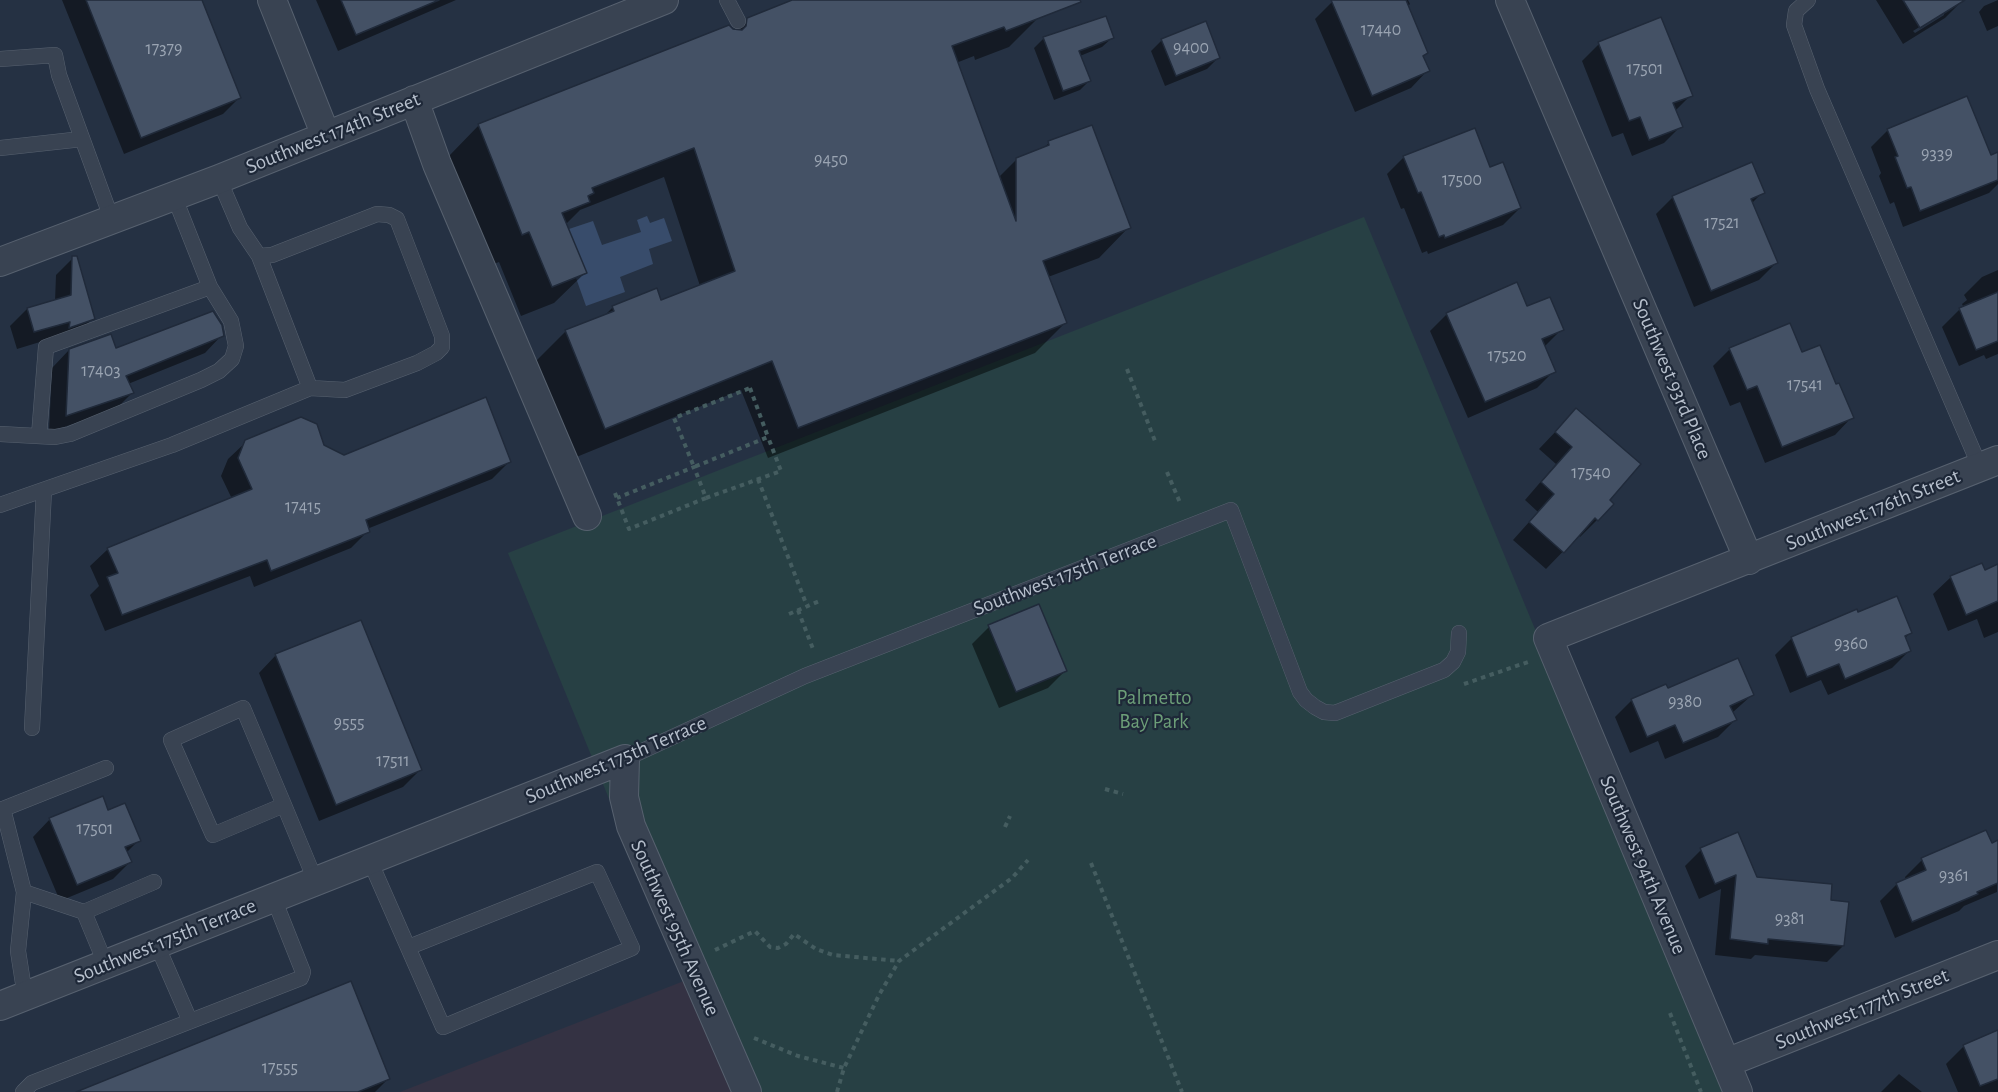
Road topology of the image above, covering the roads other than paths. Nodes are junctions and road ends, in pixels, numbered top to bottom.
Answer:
1 (272, 0) edge
2 (664, 0) edge
3 (728, 0) edge
4 (1510, 0) edge
5 (1808, 0) edge
6 (738, 21) dead end
7 (0, 59) edge
8 (414, 100) junction
9 (326, 136) junction
10 (82, 139) junction
11 (0, 148) edge
12 (219, 179) junction
13 (174, 196) junction
14 (112, 219) junction
15 (259, 256) junction
16 (0, 262) edge
17 (210, 287) junction
18 (310, 388) junction
19 (0, 434) edge
20 (39, 436) junction
21 (1989, 463) edge
22 (44, 490) junction
23 (0, 505) edge
24 (588, 516) dead end
25 (1749, 560) junction
26 (1459, 633) dead end
27 (32, 728) dead end
28 (625, 759) junction
29 (106, 768) dead end
30 (284, 805) junction
31 (1, 809) edge
32 (370, 861) junction
33 (154, 882) dead end
34 (316, 882) junction
35 (24, 892) junction
36 (274, 898) junction
37 (84, 912) junction
38 (157, 945) junction
39 (409, 947) junction
40 (1998, 955) edge
41 (106, 965) junction
42 (13, 1001) edge
43 (190, 1021) junction
44 (1726, 1063) junction
45 (23, 1092) edge
46 (747, 1092) edge
47 (1738, 1092) edge

1 - 9 street
2 - 8 street, Southwest 174th Street
3 - 6 lane
4 - 25 street, Southwest 93rd Place
5 - 21 lane
7 - 10 lane
8 - 9 street, Southwest 174th Street
8 - 24 street
9 - 12 street, Southwest 174th Street
10 - 11 lane
10 - 14 lane
12 - 13 street, Southwest 174th Street
12 - 15 lane
13 - 14 street, Southwest 174th Street
13 - 17 lane
14 - 16 street, Southwest 174th Street
15 - 18 lane
15 - 18 lane
17 - 20 lane
17 - 20 lane
18 - 22 lane
19 - 20 lane
21 - 25 street, Southwest 176th Street
22 - 23 lane
22 - 27 lane
25 - 44 street, Southwest 94th Avenue
26 - 28 lane, Southwest 175th Terrace
28 - 32 street, Southwest 175th Terrace
28 - 46 street, Southwest 95th Avenue
29 - 31 lane
30 - 30 lane
30 - 34 lane
31 - 35 lane
32 - 34 street, Southwest 175th Terrace
32 - 39 lane
33 - 37 lane
34 - 36 street, Southwest 175th Terrace
35 - 37 lane
35 - 42 lane
36 - 38 street, Southwest 175th Terrace
36 - 43 lane
37 - 41 lane
38 - 41 street, Southwest 175th Terrace
38 - 43 lane
39 - 39 lane
40 - 44 street, Southwest 177th Street
41 - 42 street, Southwest 175th Terrace
43 - 45 lane
44 - 47 street, Southwest 94th Avenue

